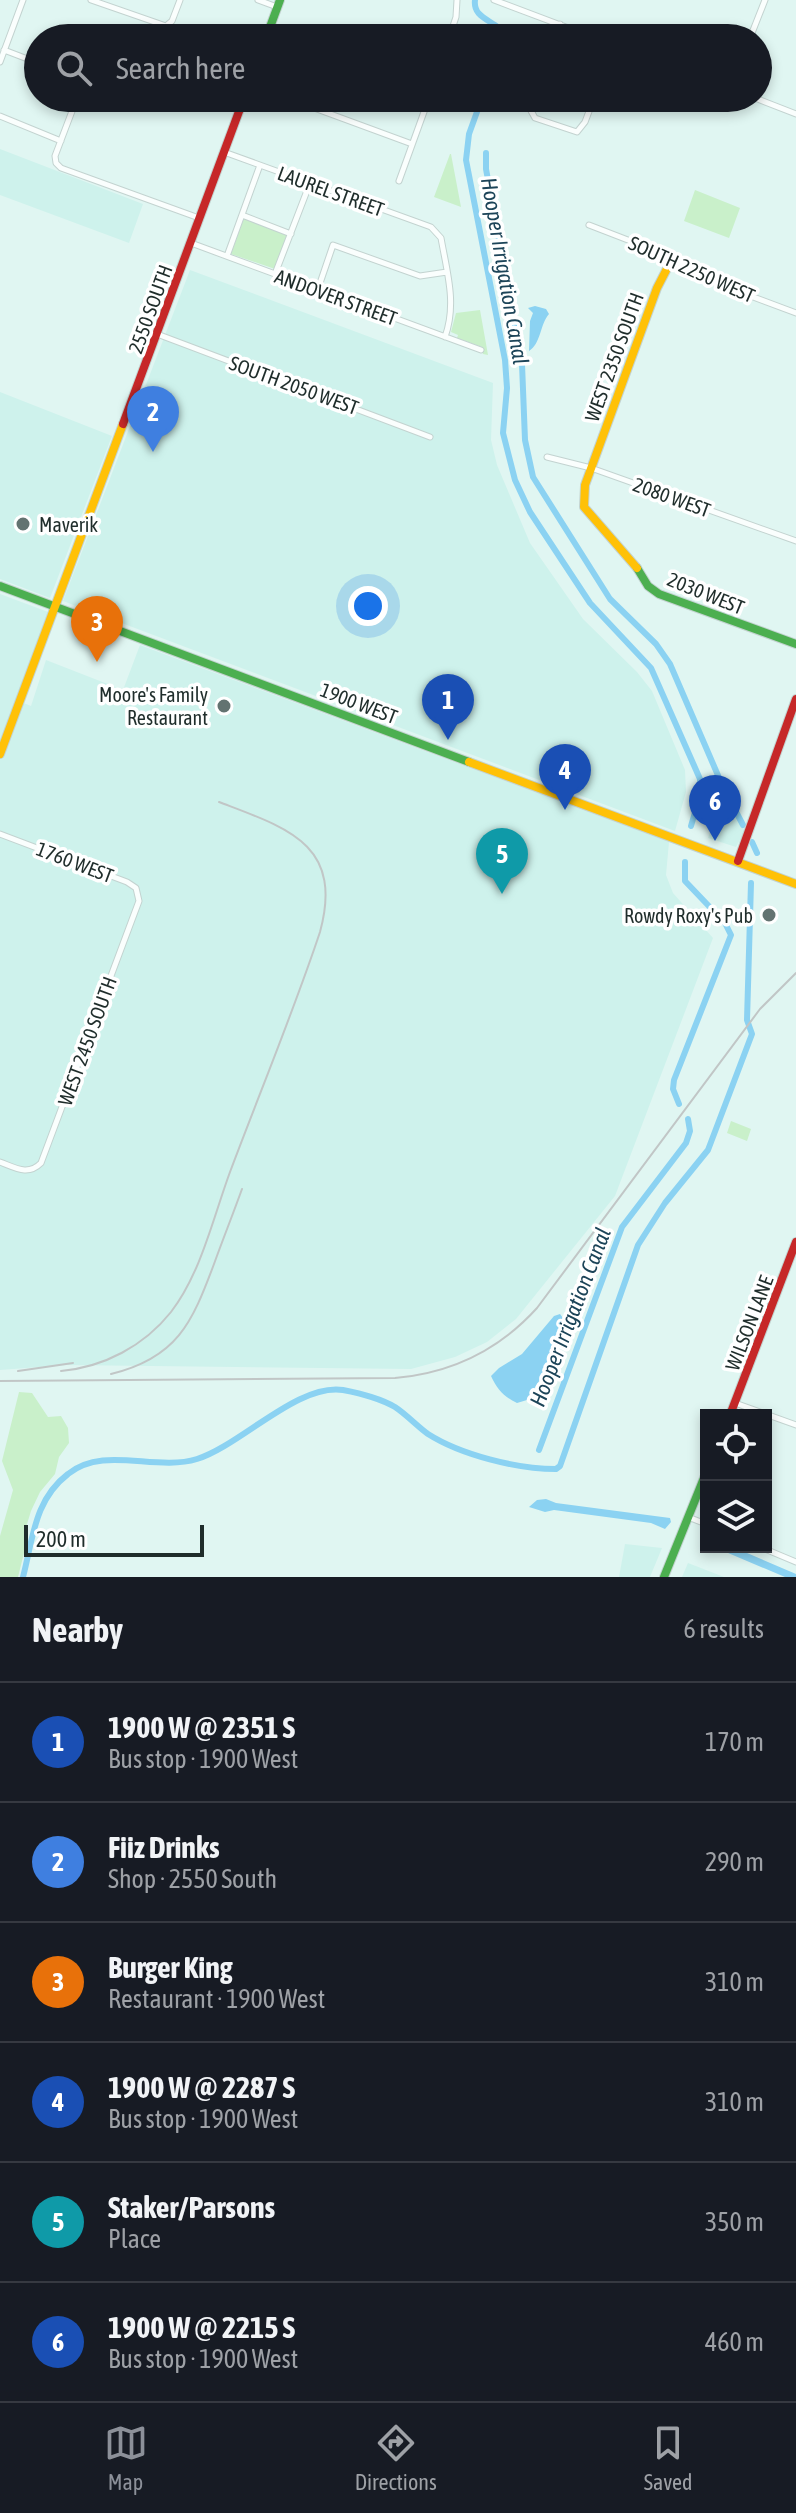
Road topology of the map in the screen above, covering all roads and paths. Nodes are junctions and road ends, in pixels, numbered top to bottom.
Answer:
1 (23, 0) edge
2 (91, 0) edge
3 (180, 0) edge
4 (258, 0) edge
5 (457, 0) edge
6 (494, 0) edge
7 (765, 0) edge
8 (278, 4) edge
9 (160, 24) edge
10 (168, 24) edge
11 (271, 24) edge
12 (454, 24) edge
13 (560, 24) edge
14 (756, 24) edge
15 (4, 50) junction
16 (24, 58) edge
17 (0, 62) edge
18 (772, 105) edge
19 (72, 112) edge
20 (239, 112) edge
21 (325, 112) edge
22 (424, 112) edge
23 (532, 112) edge
24 (589, 112) edge
25 (796, 114) edge
26 (0, 116) edge
27 (61, 141) junction
28 (412, 144) junction
29 (224, 152) junction
30 (260, 165) junction
31 (399, 181) dead end
32 (310, 183) junction
33 (242, 215) junction
34 (200, 218) junction
35 (589, 225) dead end
36 (291, 234) junction
37 (191, 243) junction
38 (227, 256) junction
39 (672, 259) junction
40 (447, 272) junction
41 (275, 274) junction
42 (317, 290) junction
43 (796, 313) edge
44 (157, 334) junction
45 (445, 337) junction
46 (481, 350) dead end
47 (430, 437) dead end
48 (547, 457) dead end
49 (591, 468) junction
50 (796, 541) edge
51 (0, 586) edge
52 (55, 606) junction
53 (796, 644) edge
54 (796, 699) edge
55 (0, 754) edge
56 (0, 834) edge
57 (738, 861) junction
58 (796, 884) edge
59 (139, 901) joint
60 (0, 1162) edge
61 (796, 1242) edge
62 (735, 1403) junction
63 (732, 1409) edge
64 (796, 1425) edge
65 (703, 1481) edge
66 (688, 1517) junction
67 (700, 1522) edge
68 (772, 1552) edge
69 (796, 1562) edge
70 (664, 1577) edge

1 - 15 street
2 - 9 street
3 - 10 street
4 - 8 street
5 - 12 street
6 - 13 street
7 - 14 street
8 - 11 main road
15 - 16 street
15 - 17 street
18 - 25 street
19 - 27 street
20 - 29 main road, 2550 SOUTH
21 - 28 street
22 - 28 street
23 - 24 street
26 - 27 street
27 - 34 street
28 - 31 street
29 - 30 street, LAUREL STREET
29 - 34 main road, 2550 SOUTH
30 - 32 street, LAUREL STREET
30 - 33 street
32 - 36 street
32 - 40 street, LAUREL STREET
33 - 36 street
33 - 38 street
34 - 37 main road, 2550 SOUTH
35 - 39 street, SOUTH 2250 WEST
36 - 41 street
37 - 38 street, ANDOVER STREET
37 - 44 main road, 2550 SOUTH
38 - 41 street, ANDOVER STREET
39 - 43 street, SOUTH 2250 WEST
39 - 49 main road, WEST 2350 SOUTH
40 - 42 street
40 - 45 street
41 - 42 street, ANDOVER STREET
42 - 45 street, ANDOVER STREET
44 - 47 street, SOUTH 2050 WEST
44 - 52 main road, 2550 SOUTH
45 - 46 street, ANDOVER STREET
48 - 49 street, 2080 WEST
49 - 50 street, 2080 WEST
49 - 53 main road, 2030 WEST
51 - 52 main road, 1900 WEST
52 - 55 main road, 2550 SOUTH
52 - 57 main road, 1900 WEST
54 - 57 main road
56 - 59 street, 1760 WEST
57 - 58 main road, 1900 WEST
59 - 60 street, WEST 2450 SOUTH
61 - 62 main road, WILSON LANE
62 - 63 main road, WILSON LANE
62 - 64 street
65 - 66 main road
66 - 67 street
66 - 70 main road
68 - 69 street

